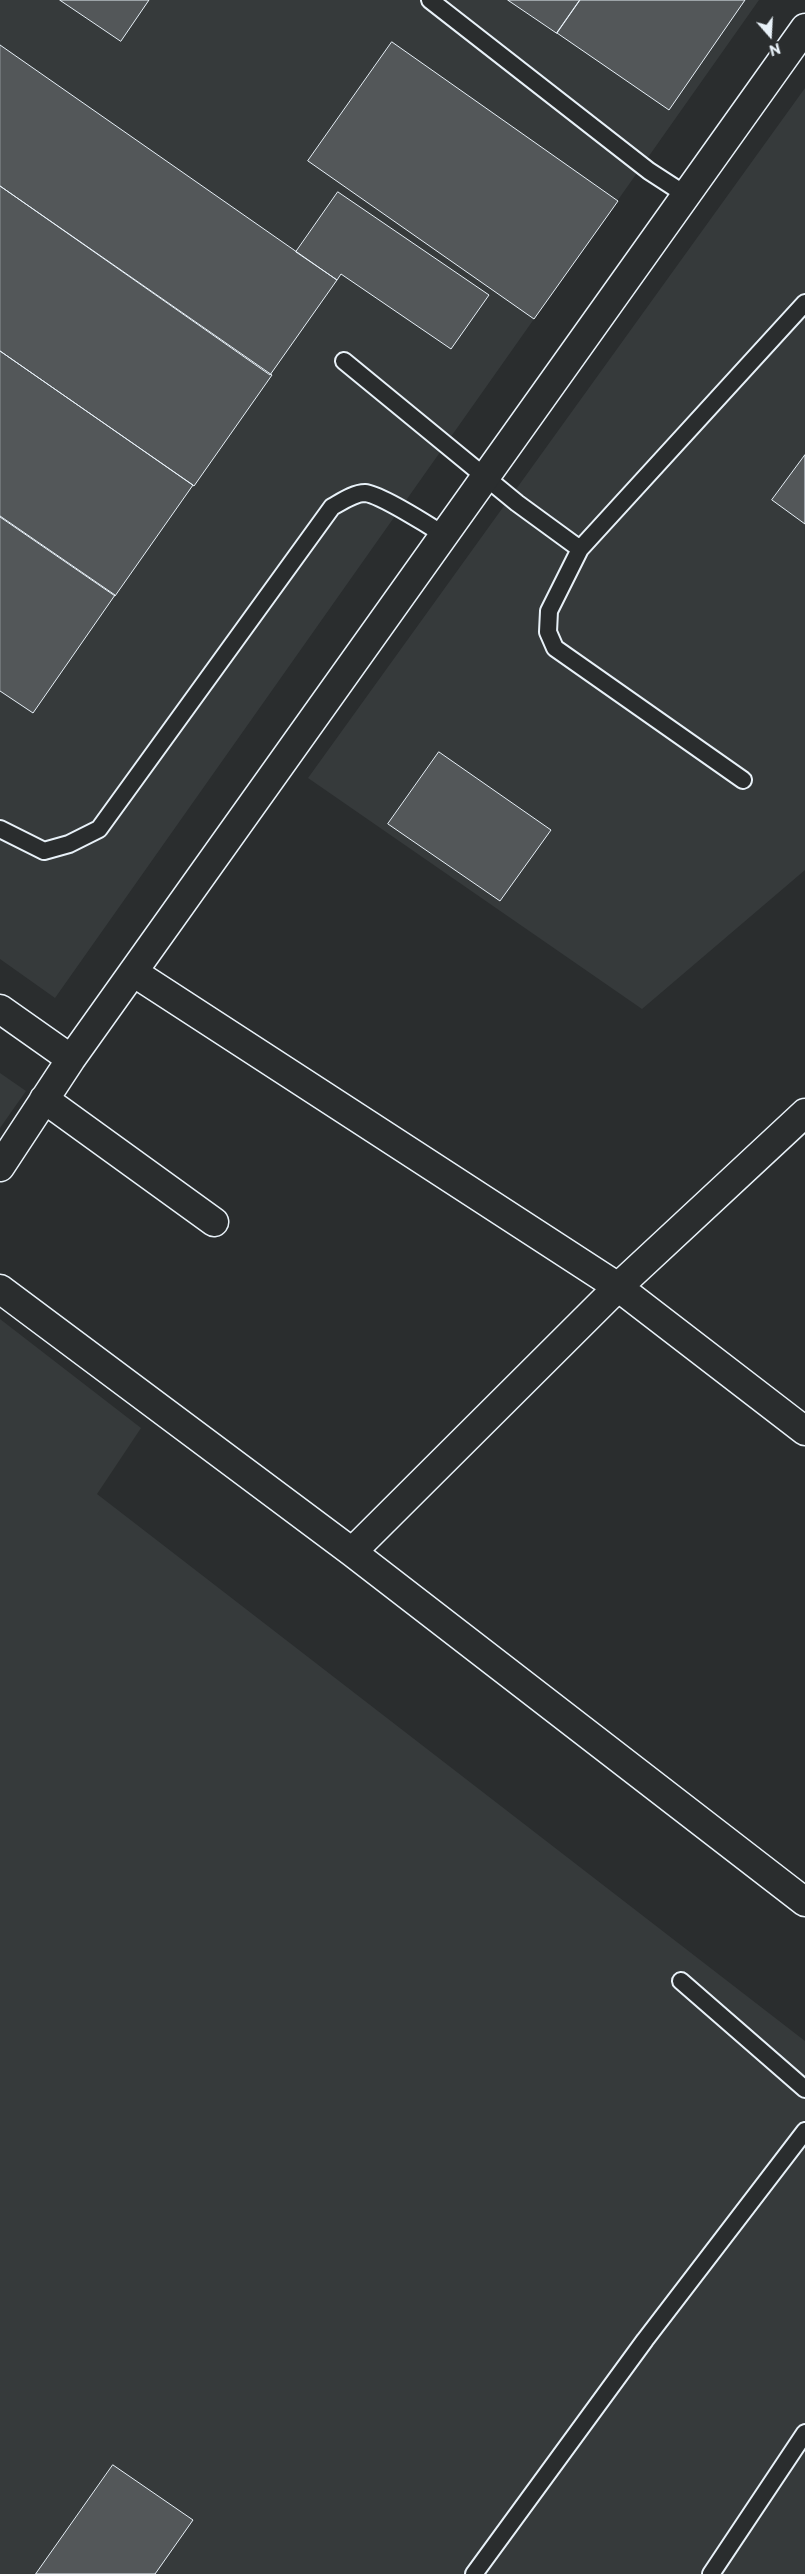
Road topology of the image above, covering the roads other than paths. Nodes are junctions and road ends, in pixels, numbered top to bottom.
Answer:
1 (430, 0) edge
2 (805, 28) edge
3 (686, 195) junction
4 (805, 303) edge
5 (344, 361) dead end
6 (485, 478) junction
7 (444, 535) junction
8 (580, 549) junction
9 (743, 780) dead end
10 (0, 829) edge
11 (133, 972) junction
12 (0, 1009) edge
13 (71, 1058) junction
14 (44, 1099) junction
15 (805, 1113) edge
16 (0, 1167) edge
17 (214, 1222) dead end
18 (618, 1287) junction
19 (0, 1289) edge
20 (805, 1431) edge
21 (352, 1552) junction
22 (805, 1902) edge
23 (681, 1981) dead end
24 (805, 2090) edge
25 (805, 2131) edge
26 (805, 2433) edge
27 (474, 2574) edge
28 (711, 2574) edge

1 - 3 lane
2 - 3 street
3 - 6 street
4 - 8 lane
5 - 6 lane
6 - 7 street
6 - 8 lane
7 - 10 lane
7 - 11 street
8 - 9 lane
11 - 13 street
11 - 18 street
12 - 13 street
13 - 14 street
14 - 16 street
14 - 17 street
15 - 18 street
18 - 20 street
18 - 21 street
19 - 21 street
21 - 22 street
23 - 24 lane
25 - 27 lane
26 - 28 lane

